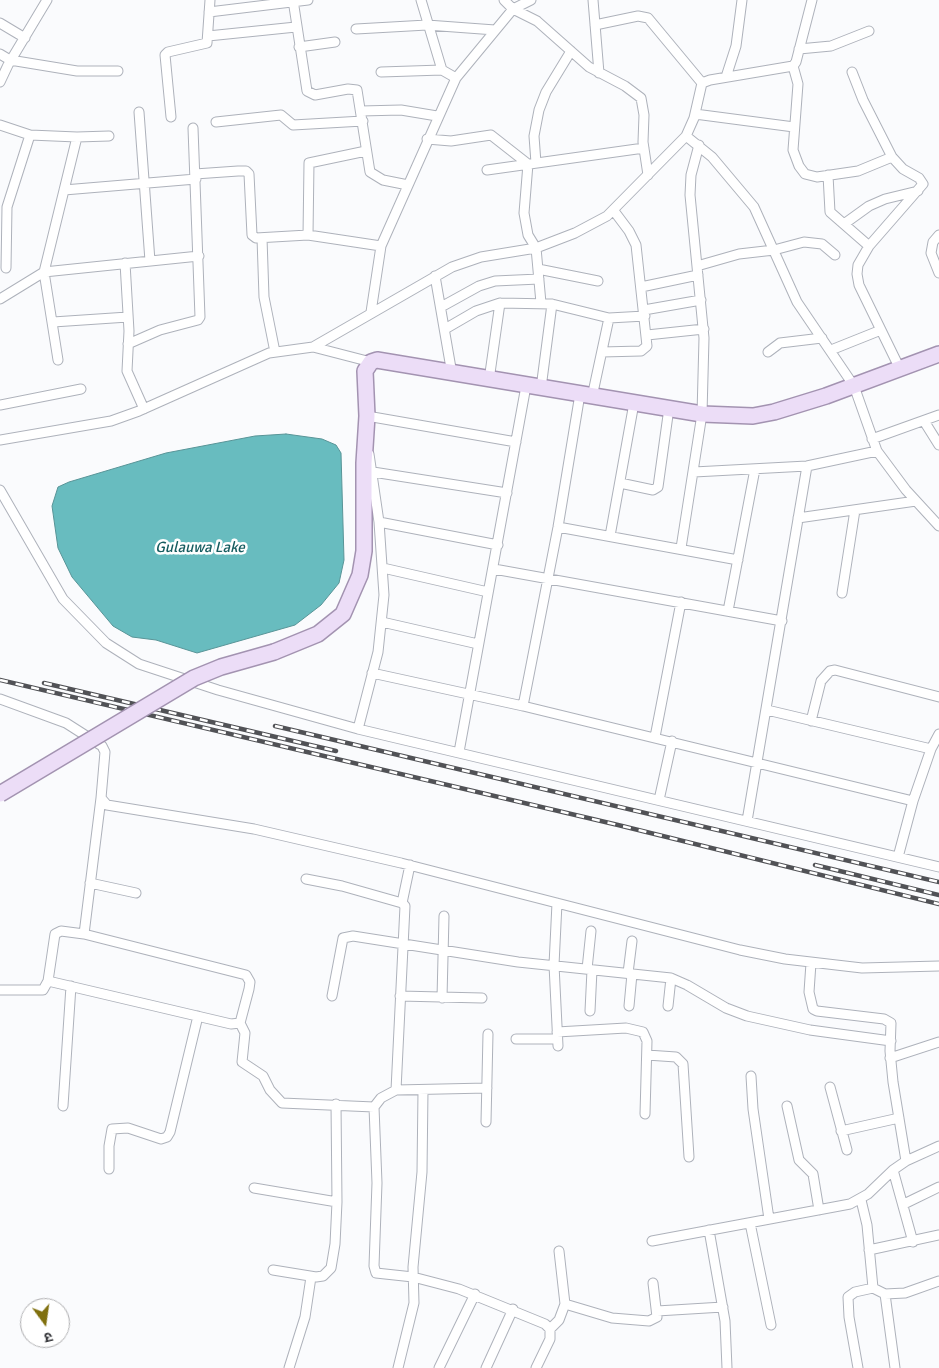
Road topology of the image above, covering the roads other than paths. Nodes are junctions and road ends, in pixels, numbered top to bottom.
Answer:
1 (47, 0) edge
2 (210, 0) edge
3 (308, 0) edge
4 (421, 0) edge
5 (504, 0) edge
6 (531, 0) edge
7 (593, 0) edge
8 (742, 0) edge
9 (812, 0) edge
10 (293, 1) edge
11 (513, 8) junction
12 (209, 12) junction
13 (0, 23) edge
14 (427, 25) junction
15 (595, 25) junction
16 (296, 27) junction
17 (356, 29) dead end
18 (495, 30) junction
19 (869, 32) dead end
20 (208, 36) junction
21 (25, 38) junction
22 (335, 42) dead end
23 (299, 47) junction
24 (799, 49) junction
25 (571, 51) junction
26 (0, 54) edge
27 (10, 60) junction
28 (793, 66) junction
29 (442, 70) junction
30 (118, 71) dead end
31 (381, 72) dead end
32 (599, 72) junction
33 (852, 72) dead end
34 (726, 77) junction
35 (456, 78) junction
36 (0, 82) edge
37 (702, 83) junction
38 (139, 112) dead end
39 (695, 114) junction
40 (362, 116) junction
41 (437, 116) junction
42 (171, 117) dead end
43 (216, 122) dead end
44 (0, 125) edge
45 (794, 127) junction
46 (193, 128) dead end
47 (30, 135) junction
48 (109, 136) dead end
49 (686, 136) junction
50 (77, 137) junction
51 (427, 139) junction
52 (699, 145) junction
53 (644, 148) junction
54 (366, 151) junction
55 (892, 156) junction
56 (532, 163) junction
57 (487, 170) dead end
58 (648, 175) junction
59 (828, 175) junction
60 (196, 176) junction
61 (144, 183) junction
62 (408, 185) junction
63 (64, 190) junction
64 (918, 191) junction
65 (4, 207) edge
66 (614, 211) junction
67 (844, 224) junction
68 (939, 235) edge
69 (308, 236) junction
70 (262, 238) junction
71 (381, 246) junction
72 (869, 246) junction
73 (536, 248) junction
74 (774, 250) junction
75 (835, 254) dead end
76 (199, 256) junction
77 (150, 261) junction
78 (125, 263) junction
79 (6, 268) dead end
80 (538, 269) junction
81 (698, 270) junction
82 (44, 272) junction
83 (939, 273) edge
84 (435, 276) junction
85 (539, 279) junction
86 (598, 281) dead end
87 (641, 287) junction
88 (0, 299) edge
89 (701, 300) junction
90 (500, 303) junction
91 (541, 303) junction
92 (552, 304) junction
93 (441, 307) junction
94 (371, 312) junction
95 (644, 313) junction
96 (128, 317) junction
97 (609, 318) junction
98 (53, 322) junction
99 (445, 329) junction
100 (704, 329) junction
101 (881, 330) junction
102 (647, 335) junction
103 (822, 338) junction
104 (128, 344) junction
105 (313, 347) junction
106 (830, 350) junction
107 (275, 352) junction
108 (602, 352) junction
109 (768, 352) dead end
110 (939, 354) edge
111 (58, 360) dead end
112 (370, 362) junction
113 (900, 369) junction
114 (452, 374) junction
115 (489, 380) junction
116 (854, 386) junction
117 (533, 387) junction
118 (81, 389) dead end
119 (586, 396) junction
120 (634, 403) junction
121 (0, 405) edge
122 (669, 408) junction
123 (144, 409) junction
124 (702, 414) junction
125 (939, 415) edge
126 (367, 416) junction
127 (924, 421) junction
128 (365, 437) junction
129 (0, 440) edge
130 (872, 440) junction
131 (516, 442) junction
132 (939, 445) edge
133 (876, 451) junction
134 (807, 466) junction
135 (755, 470) junction
136 (373, 472) junction
137 (694, 472) junction
138 (620, 483) junction
139 (0, 490) edge
140 (508, 493) junction
141 (916, 501) junction
142 (855, 510) junction
143 (798, 518) junction
144 (379, 522) junction
145 (939, 526) edge
146 (558, 527) junction
147 (610, 536) junction
148 (498, 545) junction
149 (681, 548) junction
150 (738, 560) junction
151 (383, 568) junction
152 (494, 569) junction
153 (546, 578) junction
154 (488, 592) junction
155 (842, 593) dead end
156 (681, 602) junction
157 (728, 611) junction
158 (782, 621) junction
159 (382, 622) junction
160 (478, 644) junction
161 (372, 673) junction
162 (470, 693) junction
163 (939, 697) edge
164 (0, 699) edge
165 (523, 706) junction
166 (767, 710) junction
167 (811, 720) junction
168 (358, 729) junction
169 (939, 734) edge
170 (656, 738) junction
171 (672, 741) junction
172 (931, 749) junction
173 (459, 752) junction
174 (758, 762) junction
175 (0, 794) edge
176 (101, 798) junction
177 (659, 800) junction
178 (913, 800) junction
179 (747, 821) junction
180 (898, 857) junction
181 (410, 865) junction
182 (939, 867) edge
183 (306, 879) dead end
184 (90, 883) junction
185 (136, 893) dead end
186 (402, 903) junction
187 (557, 903) junction
188 (444, 916) dead end
189 (591, 931) dead end
190 (84, 934) junction
191 (632, 941) dead end
192 (402, 943) junction
193 (443, 950) junction
194 (811, 963) junction
195 (554, 966) junction
196 (939, 966) edge
197 (589, 969) junction
198 (630, 973) junction
199 (670, 978) junction
200 (48, 981) junction
201 (71, 986) junction
202 (0, 990) edge
203 (332, 996) dead end
204 (400, 996) junction
205 (442, 998) junction
206 (482, 998) dead end
207 (630, 1006) dead end
208 (668, 1006) dead end
209 (590, 1012) dead end
210 (198, 1016) junction
211 (240, 1023) junction
212 (488, 1034) dead end
213 (516, 1039) dead end
214 (557, 1039) junction
215 (891, 1042) junction
216 (939, 1042) edge
217 (647, 1055) junction
218 (890, 1058) junction
219 (752, 1076) dead end
220 (830, 1087) dead end
221 (487, 1088) junction
222 (396, 1090) junction
223 (423, 1091) junction
224 (336, 1104) junction
225 (63, 1106) dead end
226 (788, 1106) dead end
227 (374, 1107) junction
228 (645, 1114) dead end
229 (899, 1118) junction
230 (486, 1122) dead end
231 (841, 1131) junction
232 (939, 1146) edge
233 (847, 1150) dead end
234 (689, 1157) dead end
235 (906, 1161) junction
236 (109, 1169) dead end
237 (893, 1170) junction
238 (939, 1187) edge
239 (254, 1188) dead end
240 (861, 1200) junction
241 (337, 1202) junction
242 (904, 1204) junction
243 (819, 1210) junction
244 (769, 1218) junction
245 (750, 1223) junction
246 (709, 1230) junction
247 (939, 1235) edge
248 (652, 1241) dead end
249 (913, 1242) junction
250 (559, 1250) dead end
251 (869, 1250) junction
252 (273, 1270) dead end
253 (312, 1277) junction
254 (413, 1278) junction
255 (939, 1281) edge
256 (652, 1283) dead end
257 (873, 1288) junction
258 (475, 1294) junction
259 (885, 1294) junction
260 (565, 1304) junction
261 (723, 1307) junction
262 (513, 1309) junction
263 (657, 1311) junction
264 (771, 1325) dead end
265 (550, 1329) junction
266 (289, 1368) edge
267 (398, 1368) edge
268 (438, 1368) edge
269 (486, 1368) edge
270 (536, 1368) edge
271 (727, 1368) edge
272 (858, 1368) edge
273 (895, 1368) edge

1 - 21 street
2 - 12 street
3 - 10 street
4 - 14 street
5 - 11 street
6 - 11 street
7 - 15 street
8 - 34 street
9 - 24 street
10 - 12 street
10 - 16 street
11 - 18 street
11 - 25 street
12 - 20 street
13 - 21 street
14 - 17 street
14 - 18 street
14 - 29 street
15 - 32 street
15 - 37 street
16 - 20 street
16 - 23 street
18 - 35 street
19 - 24 street
20 - 42 street
21 - 27 street
22 - 23 street
23 - 40 street
24 - 28 street
25 - 32 street
25 - 56 street
26 - 27 street
27 - 30 street
27 - 36 street
28 - 34 street
28 - 45 street
29 - 31 street
29 - 35 street
32 - 53 street
33 - 55 street
34 - 37 street
35 - 41 street
37 - 39 street
38 - 61 street
39 - 45 street
39 - 49 street
40 - 41 street
40 - 43 street
40 - 54 street
41 - 51 street
44 - 47 street
45 - 59 street
46 - 60 street
47 - 50 street
47 - 65 street
48 - 50 street
49 - 52 street
49 - 58 street
50 - 63 street
51 - 56 street
51 - 62 street
52 - 74 street
52 - 81 street
53 - 56 street
53 - 58 street
54 - 62 street
54 - 69 street
55 - 59 street
55 - 64 street
56 - 57 street
56 - 73 street
58 - 66 street
59 - 67 street
60 - 61 street
60 - 70 street
60 - 76 street
61 - 63 street
61 - 77 street
62 - 71 street
63 - 82 street
64 - 67 street
64 - 72 street
65 - 79 street
66 - 73 street
66 - 87 street
67 - 72 street
68 - 83 street
69 - 70 street
69 - 71 street
70 - 107 street
71 - 94 street
72 - 101 street
73 - 80 street
73 - 84 street
74 - 75 street
74 - 81 street
74 - 103 street
76 - 77 street
76 - 104 street
77 - 78 street
78 - 82 street
78 - 96 street
80 - 85 street
80 - 86 street
81 - 87 street
81 - 89 street
82 - 88 street
82 - 98 street
84 - 93 street
84 - 94 street
85 - 91 street
85 - 93 street
87 - 95 street
89 - 95 street
89 - 100 street
90 - 91 street
90 - 99 street
90 - 115 street
91 - 92 street
92 - 97 street
92 - 117 street
93 - 99 street
94 - 105 street
95 - 97 street
95 - 102 street
96 - 98 street
96 - 104 street
97 - 108 street
98 - 111 street
99 - 114 street
100 - 102 street
100 - 124 street
101 - 106 street
101 - 113 street
102 - 108 street
103 - 106 street
103 - 109 street
104 - 123 street
105 - 107 street
105 - 112 street
106 - 116 street
107 - 123 street
108 - 119 street
110 - 113 main road
112 - 114 main road
112 - 126 main road
113 - 116 main road
114 - 115 main road
115 - 117 main road
116 - 124 main road
116 - 130 street
117 - 119 main road
117 - 131 street
118 - 121 street
119 - 120 main road
119 - 146 street
120 - 122 main road
120 - 138 street
122 - 124 main road
122 - 138 street
123 - 129 street
124 - 137 street
125 - 127 street
126 - 128 main road
126 - 131 street
127 - 130 street
127 - 132 street
128 - 136 street
128 - 175 main road, bridge
130 - 133 street
131 - 140 street
133 - 134 street
133 - 141 street
134 - 135 street
134 - 143 street
135 - 137 street
135 - 150 street
136 - 140 street
136 - 144 street
137 - 149 street
138 - 147 street
139 - 168 street
140 - 148 street
141 - 142 street
141 - 145 street
142 - 143 street
142 - 155 street
143 - 158 street
144 - 148 street
144 - 151 street
146 - 147 street
146 - 153 street
147 - 149 street
148 - 152 street
149 - 150 street
150 - 157 street
151 - 154 street
151 - 159 street
152 - 153 street
152 - 154 street
153 - 156 street
153 - 165 street
154 - 160 street
156 - 157 street
156 - 170 street
157 - 158 street
158 - 166 street
159 - 160 street
159 - 161 street
160 - 162 street
161 - 162 street
161 - 168 street
162 - 165 street
162 - 173 street
163 - 167 street
164 - 176 street
165 - 170 street
166 - 167 street
166 - 174 street
167 - 172 street
168 - 173 street
169 - 172 street
170 - 171 street
171 - 174 street
171 - 177 street
172 - 178 street
173 - 177 street
174 - 178 street
174 - 179 street
176 - 181 street
176 - 184 street
177 - 179 street
178 - 180 street
179 - 180 street
180 - 182 street
181 - 186 street
181 - 187 street
183 - 186 street
184 - 185 street
184 - 190 street
186 - 192 street
187 - 194 street
187 - 195 street
188 - 193 street
189 - 197 street
190 - 200 street
190 - 211 street
191 - 198 street
192 - 193 street
192 - 203 street
192 - 204 street
193 - 195 street
193 - 205 street
194 - 196 street
194 - 215 street
195 - 197 street
195 - 214 street
197 - 198 street
197 - 209 street
198 - 199 street
198 - 207 street
199 - 208 street
199 - 215 street
200 - 201 street
200 - 202 street
201 - 210 street
201 - 225 street
204 - 205 street
204 - 222 street
205 - 206 street
210 - 211 street
210 - 236 street
211 - 224 street
212 - 221 street
213 - 214 street
214 - 217 street
215 - 218 street
216 - 218 street
217 - 228 street
217 - 234 street
218 - 229 street
219 - 244 street
220 - 231 street
221 - 223 street
221 - 230 street
222 - 223 street
222 - 227 street
223 - 254 street
224 - 227 street
224 - 241 street
226 - 243 street
227 - 254 street
229 - 231 street
229 - 235 street
231 - 233 street
232 - 235 street
235 - 237 street
237 - 240 street
237 - 242 street
238 - 242 street
239 - 241 street
240 - 243 street
240 - 251 street
241 - 253 street
242 - 249 street
243 - 244 street
244 - 245 street
245 - 246 street
245 - 264 street
246 - 248 street
246 - 261 street
247 - 249 street
249 - 251 street
250 - 260 street
251 - 257 street
252 - 253 street
253 - 266 street
254 - 258 street
254 - 267 street
255 - 259 street
256 - 263 street
257 - 259 street
257 - 272 street
258 - 262 street
258 - 268 street
259 - 273 street
260 - 263 street
260 - 265 street
261 - 263 street
261 - 271 street
262 - 265 street
262 - 269 street
265 - 270 street

